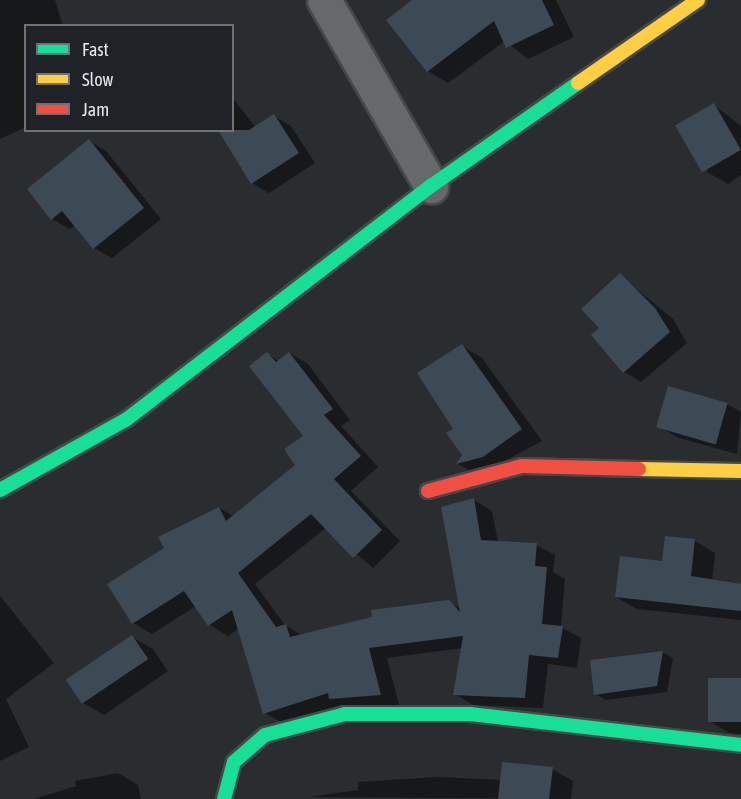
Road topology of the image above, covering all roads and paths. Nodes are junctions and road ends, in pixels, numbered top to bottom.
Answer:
1 (324, 0) edge
2 (698, 0) edge
3 (432, 186) junction
4 (741, 471) edge
5 (0, 490) edge
6 (428, 491) dead end
7 (741, 745) edge
8 (224, 799) edge

1 - 3 street
2 - 3 street
3 - 5 street
4 - 6 street
7 - 8 street

